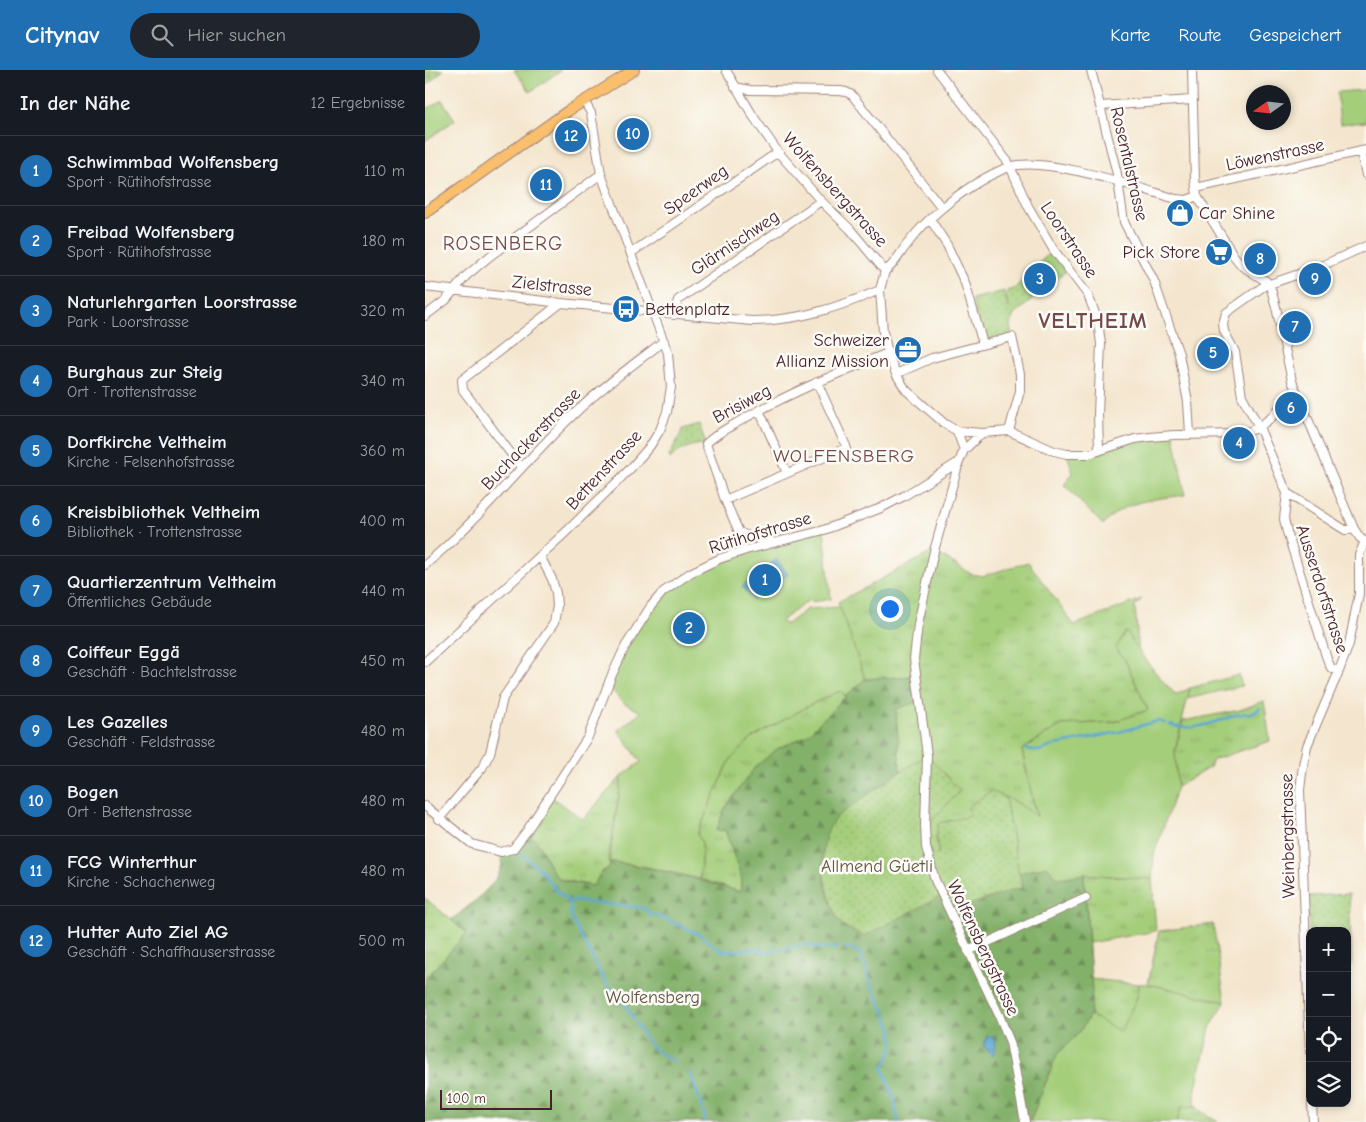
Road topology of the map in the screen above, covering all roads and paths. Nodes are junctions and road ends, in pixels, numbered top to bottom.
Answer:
1 (634, 70) edge
2 (726, 70) edge
3 (937, 70) edge
4 (1091, 70) edge
5 (1192, 70) edge
6 (735, 87) junction
7 (1192, 100) junction
8 (584, 101) junction
9 (1100, 106) junction
10 (1363, 151) edge
11 (778, 152) junction
12 (1010, 167) junction
13 (601, 174) junction
14 (1366, 175) edge
15 (1118, 182) junction
16 (1196, 192) junction
17 (821, 201) junction
18 (942, 208) junction
19 (425, 213) edge
20 (931, 219) junction
21 (1366, 246) edge
22 (631, 253) junction
23 (885, 271) junction
24 (1269, 284) junction
25 (425, 287) edge
26 (454, 290) junction
27 (881, 290) junction
28 (561, 303) junction
29 (654, 312) junction
30 (675, 315) junction
31 (425, 316) edge
32 (664, 341) junction
33 (983, 344) junction
34 (888, 353) junction
35 (896, 374) junction
36 (817, 382) junction
37 (1295, 389) junction
38 (759, 410) junction
39 (1259, 427) junction
40 (957, 431) junction
41 (1009, 431) junction
42 (981, 433) junction
43 (1190, 434) junction
44 (964, 450) junction
45 (1099, 451) junction
46 (959, 462) junction
47 (521, 467) junction
48 (787, 473) junction
49 (1287, 493) junction
50 (725, 500) junction
51 (1354, 529) junction
52 (775, 542) junction
53 (1366, 542) edge
54 (540, 556) junction
55 (425, 565) edge
56 (425, 662) edge
57 (1339, 671) junction
58 (425, 806) edge
59 (439, 819) junction
60 (1086, 898) dead end
61 (969, 951) junction
62 (1309, 1017) edge
63 (1312, 1107) edge
64 (1025, 1122) edge
65 (1313, 1122) edge

1 - 8 main road
2 - 6 street, Wolfensbergstrasse
3 - 12 street, Loorstrasse
4 - 9 street, Rosentalstrasse
5 - 7 street
6 - 11 street, Wolfensbergstrasse
6 - 18 street
7 - 9 street
7 - 16 street
8 - 13 street, Bettenstrasse
8 - 19 main road
9 - 15 street, Rosentalstrasse
10 - 14 street, Löwenstrasse
10 - 16 street, Löwenstrasse
11 - 17 street, Wolfensbergstrasse
11 - 22 street, Speerweg
12 - 15 street
12 - 18 street
12 - 45 street, Loorstrasse
13 - 22 street, Bettenstrasse
13 - 26 street
15 - 16 street
15 - 43 street, Rosentalstrasse
16 - 24 street
17 - 23 street, Wolfensbergstrasse
17 - 30 street, Glärnischweg
18 - 20 street
20 - 23 street
20 - 33 street
21 - 24 street
22 - 29 street, Bettenstrasse
23 - 27 street, Wolfensbergstrasse
24 - 37 street
24 - 39 street, Ausserdorfstrasse
25 - 26 street, Zielstrasse
26 - 28 street, Zielstrasse
26 - 31 street
27 - 30 street, Zielstrasse
27 - 34 street, Wolfensbergstrasse
28 - 29 street, Zielstrasse
28 - 47 street
29 - 30 street, Zielstrasse
29 - 32 street, Bettenstrasse
32 - 47 street, Buchackerstrasse
32 - 54 street, Bettenstrasse
33 - 35 street
33 - 41 street
34 - 35 street, Wolfensbergstrasse
34 - 36 street, Brisiweg
35 - 40 street, Wolfensbergstrasse
36 - 38 street, Brisiweg
36 - 48 street
37 - 39 street
37 - 51 street
38 - 48 street
38 - 50 street, Brisiweg
39 - 43 street
39 - 49 street, Ausserdorfstrasse
40 - 42 street
40 - 44 street
41 - 42 street
41 - 45 street
42 - 44 street
43 - 45 street
44 - 46 street, Wolfensbergstrasse
46 - 52 street, Rütihofstrasse
46 - 61 street, Wolfensbergstrasse
47 - 55 street, Buchackerstrasse
48 - 50 street
49 - 51 street
49 - 57 street, Ausserdorfstrasse
50 - 52 street, Brisiweg
51 - 53 street
52 - 59 street, Rütihofstrasse
53 - 57 street, Weinbergstrasse
54 - 56 street, Bettenstrasse
54 - 59 street
57 - 62 street, Weinbergstrasse
58 - 59 street
60 - 61 street
61 - 64 street, Wolfensbergstrasse
63 - 65 street

